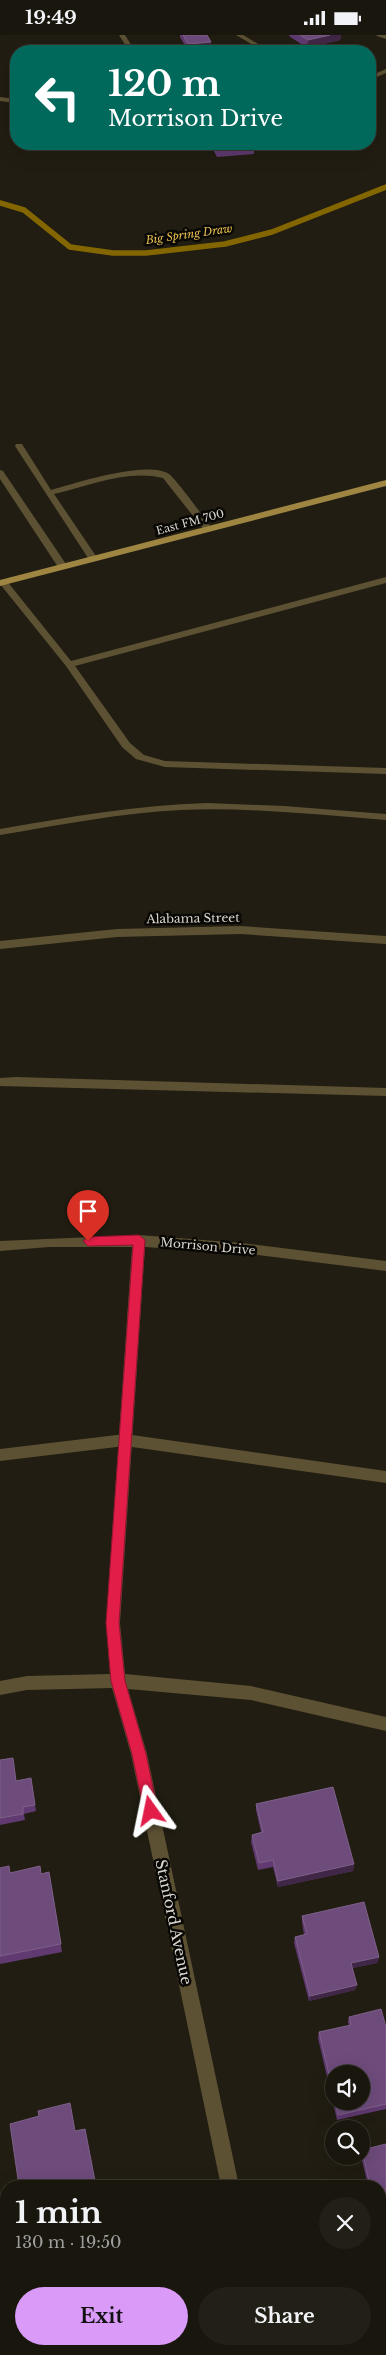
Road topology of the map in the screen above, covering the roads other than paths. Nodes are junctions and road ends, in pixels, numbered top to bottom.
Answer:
1 (239, 35) edge
2 (378, 35) edge
3 (386, 37) edge
4 (256, 45) edge
5 (19, 446) dead end
6 (0, 473) edge
7 (386, 483) edge
8 (49, 493) junction
9 (208, 529) junction
10 (93, 559) junction
11 (63, 567) junction
12 (385, 582) edge
13 (1, 583) edge
14 (69, 663) junction
15 (386, 771) edge
16 (386, 817) edge
17 (0, 832) edge
18 (386, 940) edge
19 (0, 945) edge
20 (0, 1083) edge
21 (386, 1092) edge
22 (139, 1240) junction
23 (0, 1246) edge
24 (386, 1266) edge
25 (125, 1440) junction
26 (0, 1455) edge
27 (386, 1477) edge
28 (118, 1681) junction
29 (0, 1688) edge
30 (386, 1724) edge
31 (229, 2180) edge

1 - 4 street
2 - 3 street
5 - 8 street
6 - 11 street
7 - 9 main road, East FM 700
8 - 9 street
8 - 10 street
9 - 10 main road, East FM 700
10 - 11 main road, East FM 700
11 - 13 main road, East FM 700
12 - 14 street
13 - 14 street
14 - 15 street
16 - 17 street
18 - 19 street, Alabama Street
20 - 21 street
22 - 23 street, Morrison Drive
22 - 24 street, Morrison Drive
22 - 25 street, Stanford Avenue
25 - 26 street
25 - 27 street
25 - 28 street, Stanford Avenue
28 - 29 street
28 - 30 street
28 - 31 street, Stanford Avenue

